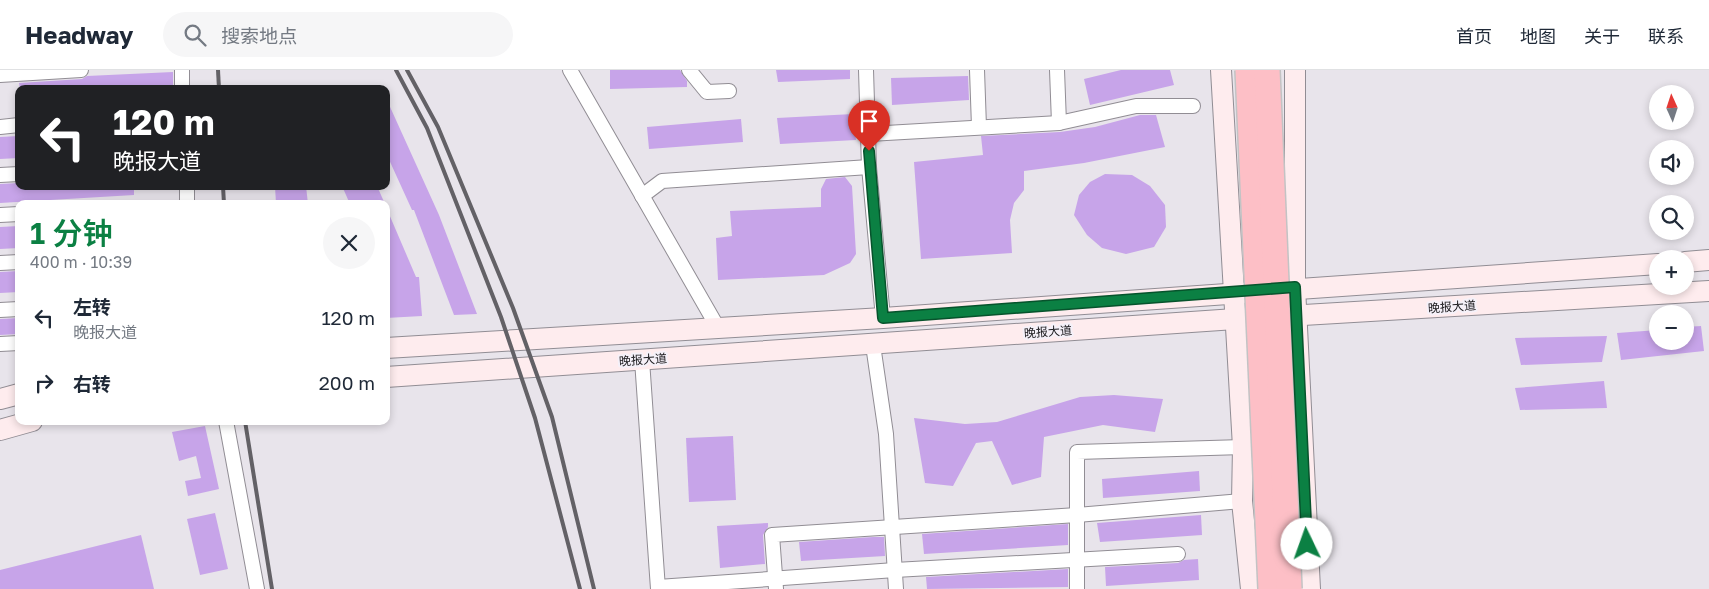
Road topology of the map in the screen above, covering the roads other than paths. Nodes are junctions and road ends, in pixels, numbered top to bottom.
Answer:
1 (81, 70) edge
2 (182, 70) edge
3 (570, 70) edge
4 (688, 70) edge
5 (866, 70) edge
6 (977, 70) edge
7 (1057, 70) edge
8 (1221, 70) edge
9 (1248, 70) edge
10 (1267, 70) edge
11 (1295, 70) edge
12 (0, 75) edge
13 (182, 85) edge
14 (729, 92) dead end
15 (1193, 106) dead end
16 (1059, 123) junction
17 (15, 125) edge
18 (0, 127) edge
19 (979, 127) junction
20 (869, 134) junction
21 (869, 167) junction
22 (15, 174) edge
23 (0, 176) edge
24 (642, 196) junction
25 (15, 214) edge
26 (0, 215) edge
27 (1709, 260) edge
28 (1694, 261) edge
29 (15, 262) edge
30 (0, 263) edge
31 (1649, 265) edge
32 (1295, 287) junction
33 (1709, 291) edge
34 (1234, 292) junction
35 (15, 309) edge
36 (0, 310) edge
37 (1296, 317) junction
38 (883, 318) junction
39 (1235, 319) junction
40 (718, 328) junction
41 (15, 343) edge
42 (0, 344) edge
43 (873, 345) junction
44 (390, 348) edge
45 (642, 360) junction
46 (390, 377) edge
47 (15, 395) edge
48 (0, 399) edge
49 (18, 425) edge
50 (227, 425) edge
51 (0, 430) edge
52 (1243, 448) junction
53 (1242, 501) junction
54 (1077, 515) junction
55 (892, 528) junction
56 (1178, 554) dead end
57 (1076, 560) junction
58 (895, 570) junction
59 (776, 584) edge
60 (658, 588) edge
61 (257, 589) edge
62 (896, 589) edge
63 (1077, 589) edge
64 (1251, 589) edge
65 (1271, 589) edge
66 (1289, 589) edge
67 (1310, 589) edge

1 - 12 street
2 - 13 street
3 - 24 street
4 - 14 street
5 - 20 street
6 - 19 street
7 - 16 street
8 - 34 main road
9 - 65 highway, bridge
10 - 66 highway, bridge
11 - 32 main road
15 - 16 street
16 - 19 street
17 - 18 street
19 - 20 street
20 - 21 street
21 - 24 street
21 - 38 street
22 - 23 street
24 - 40 street
25 - 26 street
27 - 28 main road
29 - 30 street
31 - 32 main road
32 - 34 main road
32 - 37 main road
33 - 37 main road, 晚报大道
34 - 38 main road
34 - 39 main road
35 - 36 street
37 - 39 main road, 晚报大道
37 - 67 main road
38 - 40 main road
39 - 43 main road, 晚报大道
39 - 52 main road
40 - 44 main road
41 - 42 street
43 - 45 main road, 晚报大道
43 - 55 street
45 - 46 main road, 晚报大道
45 - 60 street
47 - 48 main road
49 - 51 main road
50 - 61 street
52 - 53 main road
52 - 54 street
53 - 54 street
53 - 64 main road
54 - 55 street
54 - 57 street
55 - 58 street
55 - 59 street
56 - 57 street
57 - 58 street
57 - 63 street
58 - 59 street
58 - 62 street
59 - 60 street

